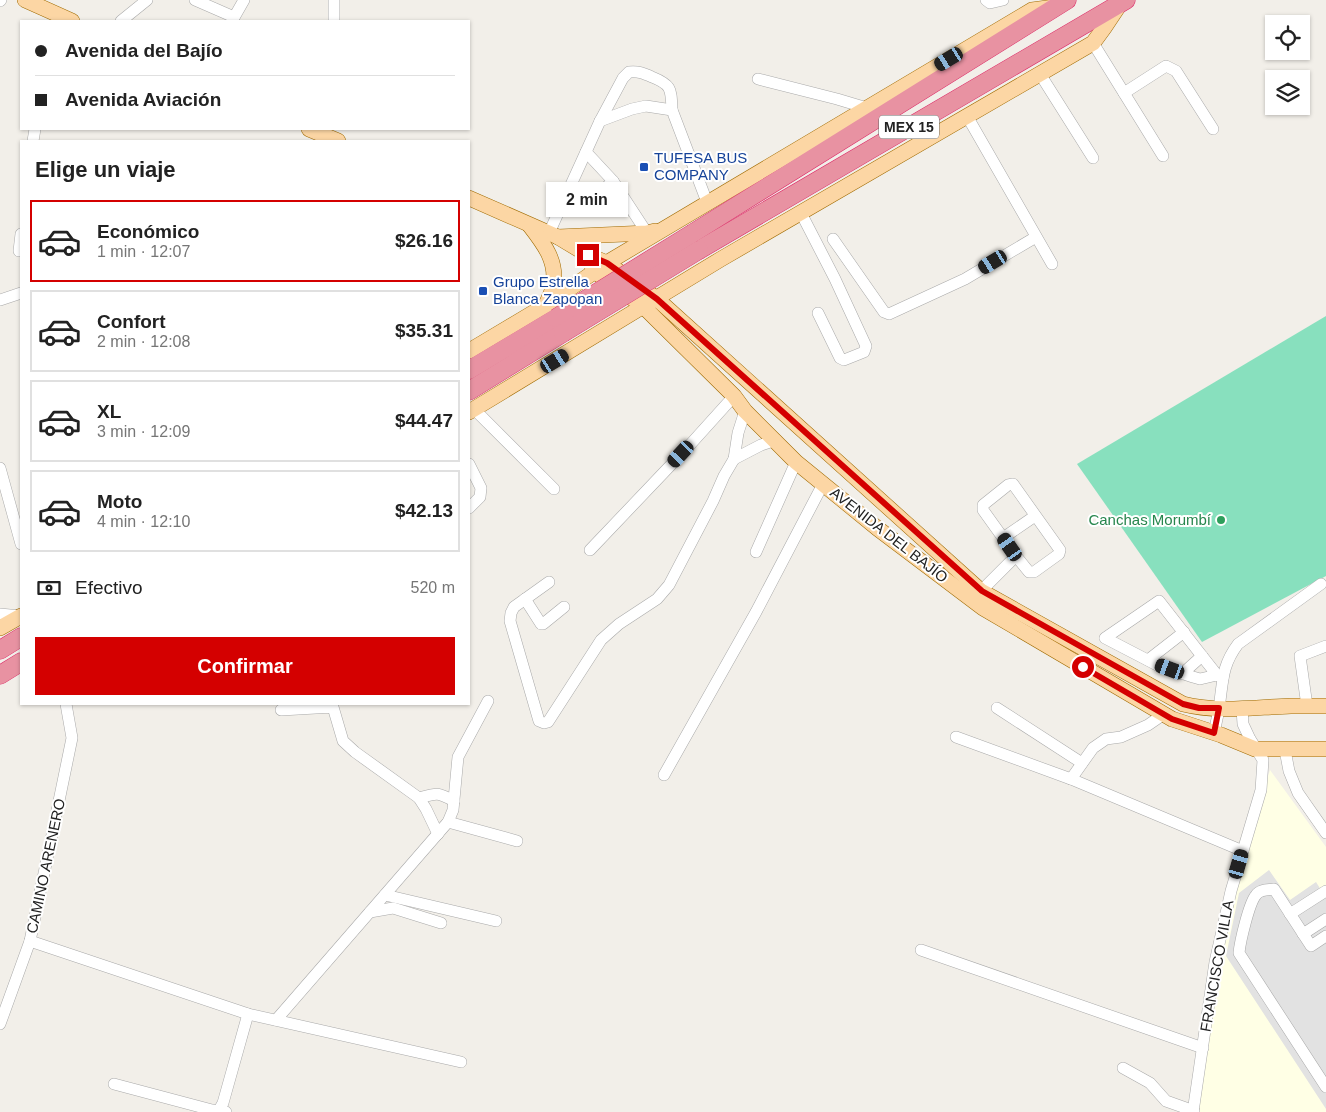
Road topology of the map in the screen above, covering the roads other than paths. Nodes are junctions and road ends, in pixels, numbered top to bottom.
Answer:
1 (25, 0) edge
2 (195, 0) edge
3 (244, 0) edge
4 (334, 0) edge
5 (986, 0) edge
6 (1003, 0) edge
7 (141, 2) edge
8 (1123, 2) edge
9 (1062, 3) edge
10 (49, 16) edge
11 (233, 19) edge
12 (67, 20) edge
13 (122, 20) edge
14 (334, 20) edge
15 (1093, 43) junction
16 (1040, 74) junction
17 (758, 79) dead end
18 (1124, 93) junction
19 (867, 108) junction
20 (672, 110) junction
21 (967, 116) junction
22 (600, 121) junction
23 (1213, 129) dead end
24 (317, 130) edge
25 (336, 140) edge
26 (586, 152) junction
27 (1162, 156) dead end
28 (1093, 158) dead end
29 (613, 181) junction
30 (470, 198) edge
31 (701, 206) junction
32 (560, 208) junction
33 (801, 213) junction
34 (529, 225) junction
35 (654, 231) junction
36 (553, 235) junction
37 (1036, 237) junction
38 (833, 239) dead end
39 (696, 241) junction
40 (20, 242) edge
41 (19, 251) dead end
42 (721, 259) junction
43 (1052, 264) dead end
44 (601, 267) junction
45 (20, 293) edge
46 (657, 299) junction
47 (0, 300) edge
48 (643, 306) junction
49 (818, 314) dead end
50 (555, 319) junction
51 (470, 351) edge
52 (571, 351) junction
53 (470, 369) edge
54 (470, 390) edge
55 (734, 396) junction
56 (471, 411) edge
57 (745, 411) junction
58 (776, 440) junction
59 (734, 459) junction
60 (796, 462) junction
61 (470, 466) edge
62 (0, 468) edge
63 (823, 484) junction
64 (554, 489) dead end
65 (470, 507) edge
66 (1035, 516) junction
67 (1003, 538) junction
68 (20, 540) edge
69 (590, 550) dead end
70 (756, 552) dead end
71 (1016, 556) junction
72 (549, 582) dead end
73 (1321, 584) dead end
74 (982, 591) junction
75 (525, 599) junction
76 (564, 607) dead end
77 (0, 614) edge
78 (20, 616) edge
79 (20, 617) edge
80 (0, 628) edge
81 (1184, 632) junction
82 (20, 639) edge
83 (1326, 646) edge
84 (0, 650) edge
85 (1202, 656) junction
86 (1148, 660) junction
87 (20, 663) edge
88 (1182, 674) junction
89 (0, 675) edge
90 (1220, 676) junction
91 (488, 701) dead end
92 (66, 705) edge
93 (1307, 706) junction
94 (1326, 706) edge
95 (997, 708) dead end
96 (1219, 708) junction
97 (1242, 709) junction
98 (281, 710) dead end
99 (1164, 714) junction
100 (1214, 733) junction
101 (956, 737) dead end
102 (1255, 749) junction
103 (1326, 749) edge
104 (1285, 750) junction
105 (1082, 763) junction
106 (664, 775) dead end
107 (1071, 779) junction
108 (419, 798) junction
109 (454, 801) junction
110 (448, 822) junction
111 (1326, 833) edge
112 (438, 834) junction
113 (516, 841) dead end
114 (1243, 851) junction
115 (1326, 891) edge
116 (385, 895) junction
117 (370, 912) junction
118 (1290, 914) junction
119 (1326, 919) edge
120 (496, 921) dead end
121 (441, 923) dead end
122 (1303, 934) junction
123 (1326, 936) edge
124 (30, 941) junction
125 (921, 950) dead end
126 (248, 1014) junction
127 (276, 1020) junction
128 (0, 1024) edge
129 (1203, 1048) junction
130 (461, 1062) dead end
131 (1123, 1068) dead end
132 (114, 1084) dead end
133 (1326, 1087) edge
134 (222, 1111) edge
135 (1194, 1111) edge

1 - 10 main road
2 - 11 street
3 - 11 street
4 - 14 street
5 - 6 street
7 - 13 street
8 - 15 main road
8 - 39 highway, MEX 15
9 - 19 main road
9 - 39 highway, MEX 15
10 - 12 main road
15 - 16 main road
15 - 18 street
16 - 21 main road
16 - 28 street
17 - 19 street
18 - 23 street
18 - 27 street
19 - 31 main road
20 - 22 street
20 - 22 street
20 - 31 street
21 - 33 main road
21 - 37 street
22 - 26 street
24 - 25 main road
26 - 29 street
26 - 32 street
29 - 32 street
29 - 35 street
30 - 34 main road
31 - 35 main road
31 - 42 main road
32 - 36 street
33 - 42 main road
33 - 49 street
34 - 36 main road
34 - 50 main road
35 - 36 main road
35 - 44 main road
36 - 44 main road
37 - 38 street
37 - 43 street
39 - 50 highway, MEX 15, bridge
40 - 41 street
42 - 46 main road
44 - 46 main road, AVENIDA DEL BAJÍO
44 - 48 main road, AVENIDA DEL BAJÍO
44 - 50 main road
45 - 47 street
46 - 48 main road
46 - 74 main road, AVENIDA DEL BAJÍO
48 - 52 main road
48 - 55 main road, AVENIDA DEL BAJÍO
50 - 51 main road
50 - 52 main road
50 - 53 highway, MEX 15
50 - 54 highway, MEX 15
52 - 56 main road
55 - 57 main road, AVENIDA DEL BAJÍO
55 - 69 street
56 - 64 street
57 - 58 main road, AVENIDA DEL BAJÍO
57 - 59 street
58 - 59 street
58 - 60 main road, AVENIDA DEL BAJÍO
59 - 75 street
60 - 63 main road, AVENIDA DEL BAJÍO
60 - 70 street
61 - 65 street
62 - 68 street
63 - 99 main road, AVENIDA DEL BAJÍO
63 - 106 street
66 - 67 street
66 - 67 street
66 - 71 street
67 - 71 street
71 - 74 street
72 - 75 street
73 - 90 street
74 - 96 main road, AVENIDA DEL BAJÍO
75 - 76 street
77 - 78 street
79 - 80 main road
81 - 85 street
81 - 86 street
81 - 86 street
82 - 84 highway
83 - 93 street
85 - 88 street
85 - 90 street
86 - 88 street
87 - 89 highway
88 - 90 street
90 - 96 street
91 - 109 street
92 - 124 street, CAMINO ARENERO
93 - 94 main road, AVENIDA DEL BAJÍO
93 - 97 main road, AVENIDA DEL BAJÍO
95 - 105 street
96 - 97 main road, AVENIDA DEL BAJÍO
96 - 100 street
97 - 102 street, FRANCISCO VILLA
98 - 108 street
99 - 100 main road, AVENIDA DEL BAJÍO
99 - 105 street
100 - 102 main road, AVENIDA DEL BAJÍO
101 - 107 street
102 - 104 main road, AVENIDA DEL BAJÍO
102 - 114 street, FRANCISCO VILLA
103 - 104 main road, AVENIDA DEL BAJÍO
104 - 111 street
105 - 107 street
107 - 114 street
108 - 109 street
108 - 112 street
109 - 110 street
110 - 112 street
110 - 113 street
112 - 116 street
114 - 129 street, FRANCISCO VILLA
115 - 118 street
116 - 117 street
116 - 120 street
117 - 121 street
117 - 127 street
118 - 122 street
118 - 133 street
119 - 122 street
122 - 123 street
124 - 126 street
124 - 128 street, CAMINO ARENERO
125 - 129 street
126 - 127 street
126 - 134 street
127 - 130 street
129 - 135 street, FRANCISCO VILLA
131 - 135 street
132 - 134 street

